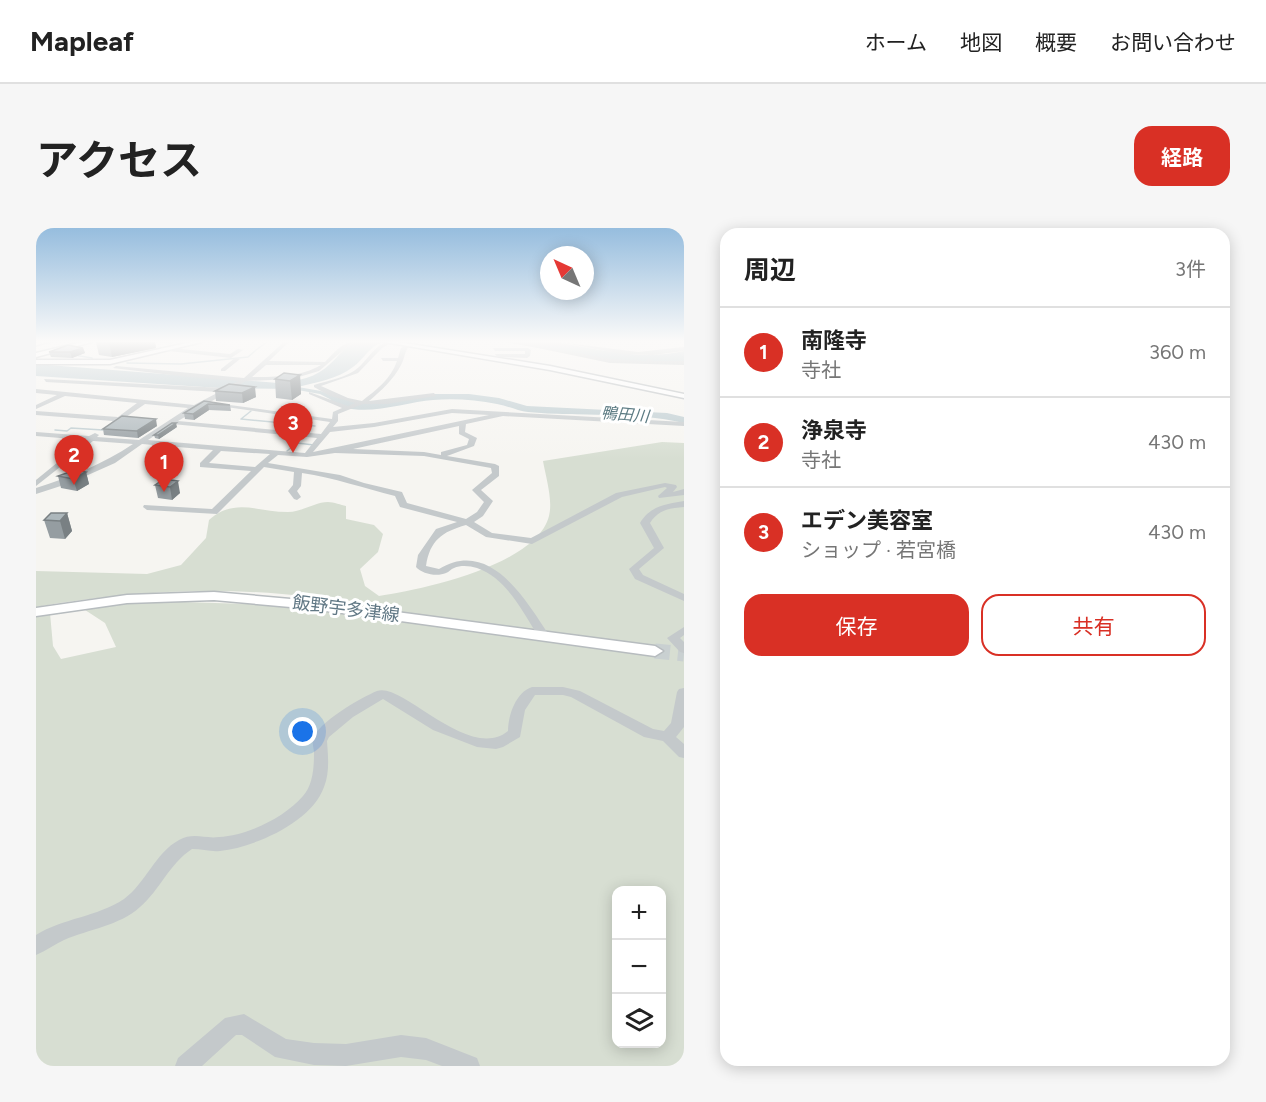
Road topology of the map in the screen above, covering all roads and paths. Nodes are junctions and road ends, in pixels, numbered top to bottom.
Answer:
1 (89, 381) edge
2 (91, 381) edge
3 (243, 381) edge
4 (330, 381) edge
5 (388, 381) edge
6 (619, 381) edge
7 (110, 382) junction
8 (320, 389) junction
9 (228, 390) junction
10 (37, 392) edge
11 (62, 395) junction
12 (434, 395) dead end
13 (684, 396) edge
14 (80, 397) junction
15 (426, 401) dead end
16 (143, 402) junction
17 (359, 404) junction
18 (199, 405) junction
19 (36, 407) edge
20 (346, 408) junction
21 (36, 413) edge
22 (503, 414) junction
23 (120, 418) junction
24 (130, 419) edge
25 (160, 421) dead end
26 (335, 421) junction
27 (682, 421) edge
28 (171, 422) junction
29 (463, 423) junction
30 (328, 430) junction
31 (36, 434) edge
32 (322, 436) junction
33 (92, 438) junction
34 (140, 442) junction
35 (218, 449) junction
36 (335, 451) junction
37 (275, 454) junction
38 (307, 455) junction
39 (440, 455) junction
40 (259, 467) junction
41 (298, 471) junction
42 (36, 484) edge
43 (36, 491) edge
44 (684, 492) edge
45 (684, 497) edge
46 (297, 498) dead end
47 (684, 504) edge
48 (147, 507) dead end
49 (658, 508) junction
50 (468, 522) junction
51 (684, 598) edge
52 (36, 612) edge
53 (684, 630) edge
54 (543, 635) junction
55 (684, 650) edge
56 (655, 651) tunnel mouth
57 (684, 692) edge
58 (667, 737) junction
59 (684, 753) edge
60 (36, 946) edge
61 (186, 1066) edge
62 (469, 1066) edge

1 - 11 street
2 - 7 street
3 - 9 street
4 - 8 street
5 - 17 street
6 - 13 main road
7 - 9 street
7 - 14 street
8 - 17 street
8 - 20 street
9 - 18 street
10 - 11 street
11 - 14 street
11 - 19 street
12 - 17 street
14 - 16 street
15 - 20 street
16 - 18 street
16 - 23 street
17 - 20 street
18 - 26 street
18 - 28 street
20 - 26 street
21 - 23 street
22 - 27 street
22 - 29 street
22 - 30 street
23 - 24 street
23 - 33 street
25 - 28 street
26 - 30 street
28 - 32 street
28 - 34 street
29 - 36 street
29 - 39 street
30 - 32 street
31 - 33 street
32 - 38 street
33 - 34 street
33 - 42 street
34 - 35 street
34 - 43 street
35 - 37 street
35 - 40 street
36 - 38 street
36 - 39 street
37 - 38 street
37 - 40 street
39 - 50 street
40 - 41 street
40 - 48 street
41 - 46 street
41 - 50 street
44 - 50 street
45 - 49 street
47 - 49 street
49 - 51 street
50 - 54 street
52 - 54 main road, 飯野宇多津線
53 - 55 street
54 - 56 main road, 飯野宇多津線
57 - 58 street
58 - 59 street
58 - 60 street
61 - 62 street

